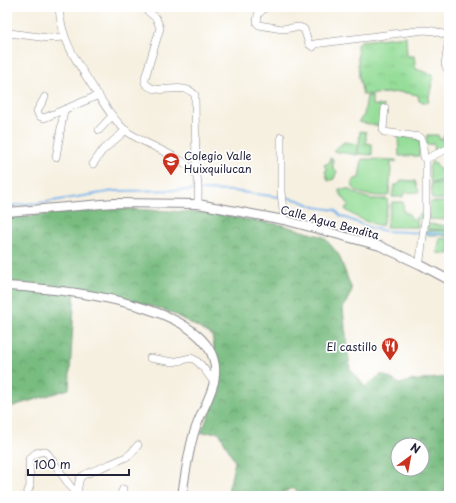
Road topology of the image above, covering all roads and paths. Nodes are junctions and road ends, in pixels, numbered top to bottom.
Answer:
1 (59, 7) edge
2 (143, 7) edge
3 (266, 7) edge
4 (8, 33) dead end
5 (449, 36) edge
6 (64, 37) junction
7 (449, 39) edge
8 (449, 73) edge
9 (99, 95) junction
10 (45, 97) dead end
11 (385, 108) dead end
12 (64, 110) junction
13 (112, 116) junction
14 (99, 130) dead end
15 (126, 130) junction
16 (280, 137) dead end
17 (449, 148) edge
18 (56, 157) dead end
19 (426, 160) junction
20 (93, 164) dead end
21 (196, 175) junction
22 (198, 204) junction
23 (7, 212) edge
24 (284, 220) junction
25 (420, 260) dead end
26 (449, 280) edge
27 (7, 286) edge
28 (150, 358) dead end
29 (214, 382) junction
30 (138, 445) dead end
31 (78, 495) edge
32 (26, 496) edge
33 (182, 496) edge

1 - 6 street
2 - 21 street
3 - 5 street
4 - 6 street
6 - 9 street
7 - 8 street
9 - 12 street
9 - 13 street
10 - 12 street
11 - 19 street
12 - 18 street
13 - 14 street
13 - 15 street
15 - 20 street
15 - 21 street
16 - 24 street
17 - 19 street
19 - 25 street
21 - 22 street
22 - 23 main road, Calle Agua Bendita
22 - 24 main road, Calle Agua Bendita
24 - 26 main road, Calle Agua Bendita
27 - 29 main road
28 - 29 street
29 - 33 main road
30 - 31 street
31 - 32 street

